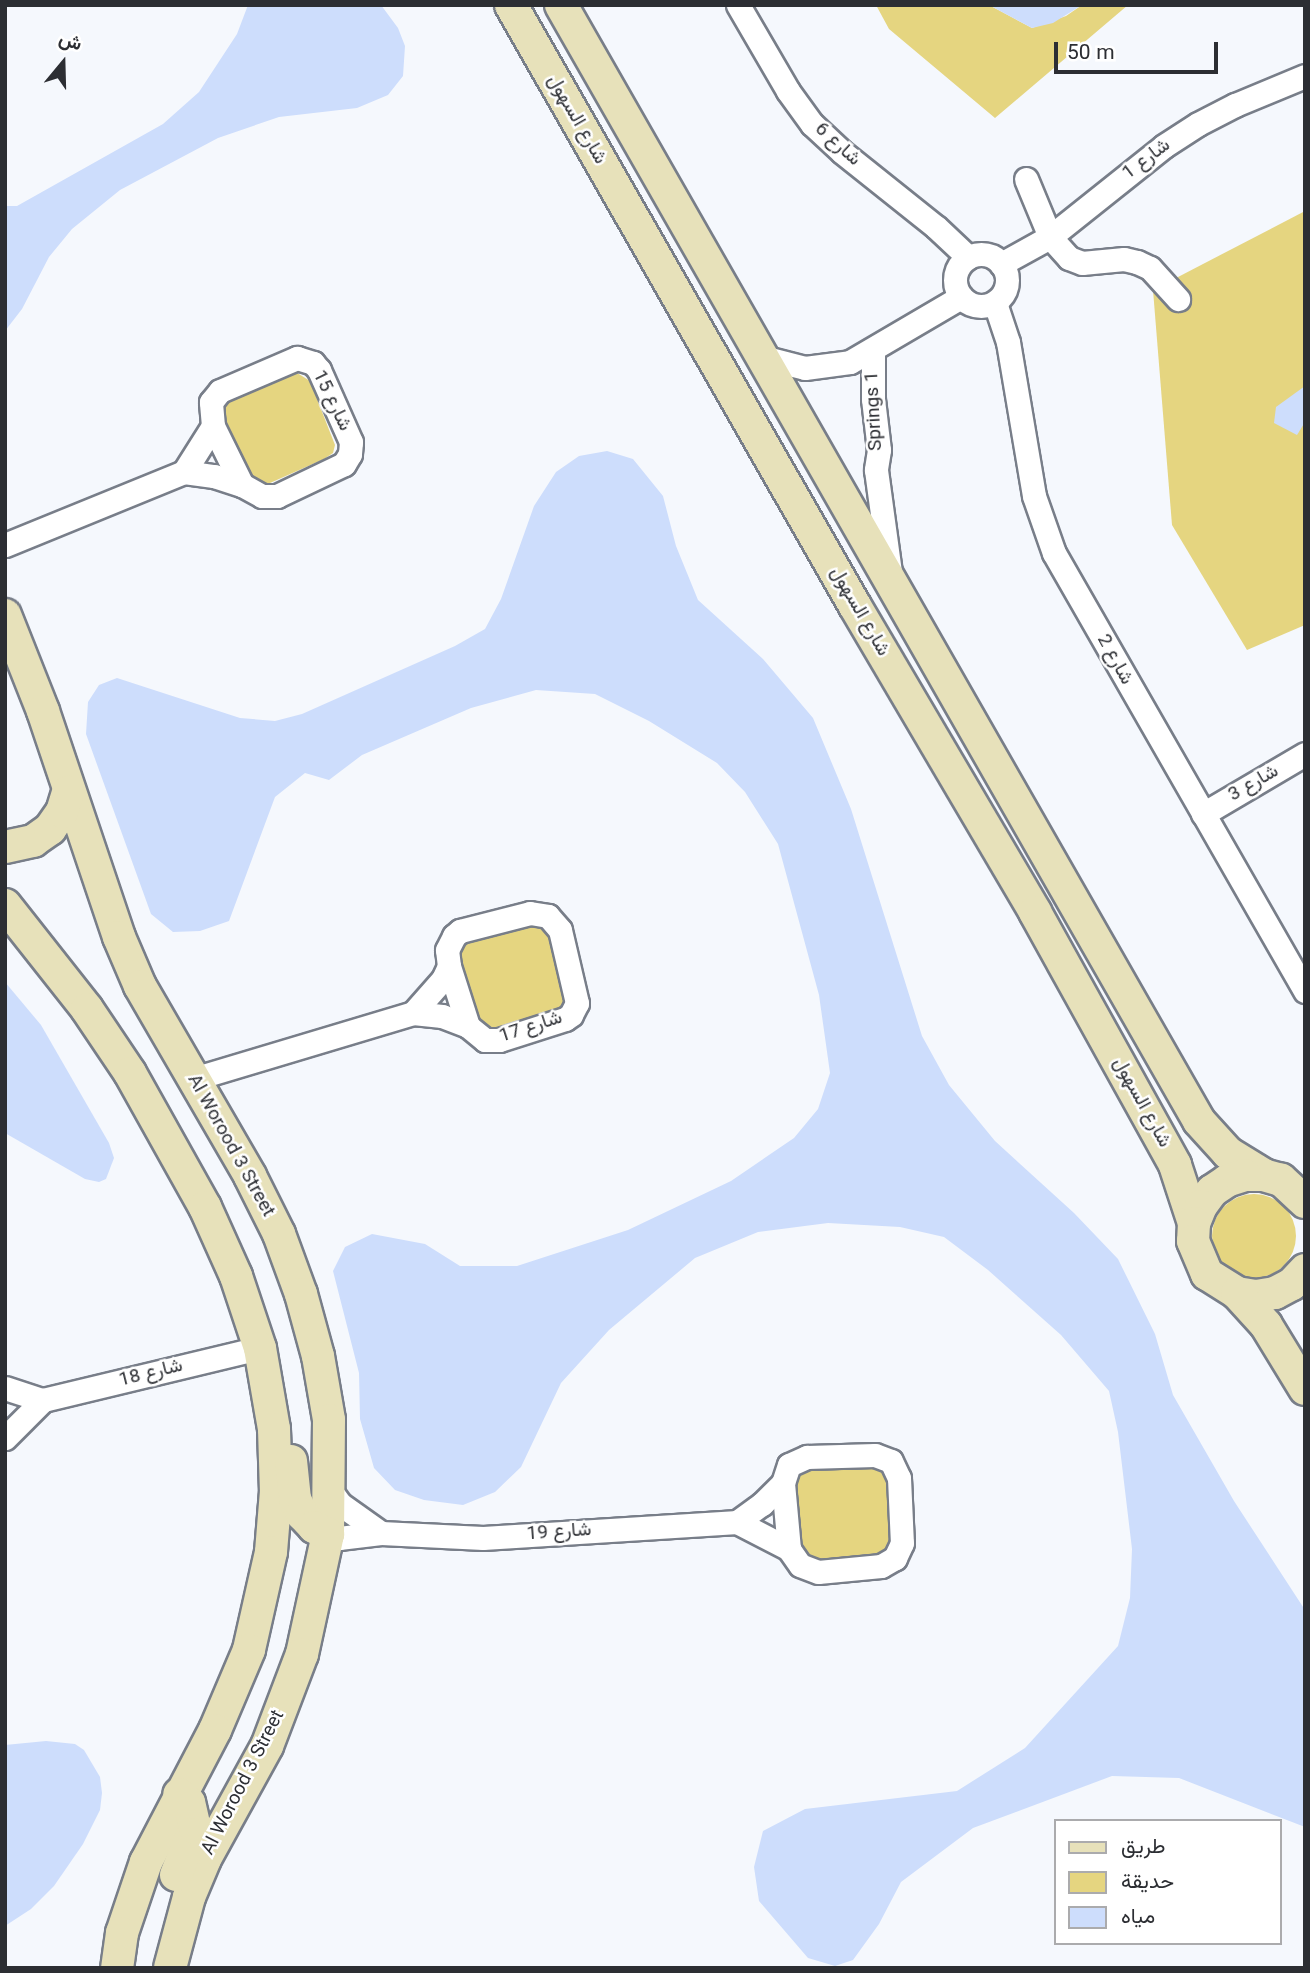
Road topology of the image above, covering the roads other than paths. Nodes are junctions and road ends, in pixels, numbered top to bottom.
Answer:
1 (511, 5) edge
2 (561, 5) edge
3 (738, 5) edge
4 (1305, 76) edge
5 (1026, 179) dead end
6 (1050, 237) junction
7 (968, 257) junction
8 (1001, 264) junction
9 (961, 297) junction
10 (1178, 299) dead end
11 (995, 303) junction
12 (867, 354) junction
13 (762, 357) junction
14 (213, 426) junction
15 (184, 472) junction
16 (242, 485) junction
17 (5, 545) edge
18 (891, 582) junction
19 (5, 615) edge
20 (1305, 754) edge
21 (68, 792) junction
22 (1203, 814) junction
23 (5, 846) edge
24 (5, 905) edge
25 (449, 966) junction
26 (1305, 990) edge
27 (413, 1013) junction
28 (468, 1026) junction
29 (192, 1079) junction
30 (1283, 1179) edge
31 (1305, 1202) edge
32 (1194, 1223) junction
33 (1305, 1270) edge
34 (1237, 1293) junction
35 (262, 1358) junction
36 (5, 1388) edge
37 (1305, 1389) edge
38 (43, 1400) junction
39 (5, 1438) edge
40 (783, 1483) junction
41 (330, 1490) junction
42 (737, 1521) junction
43 (381, 1533) junction
44 (328, 1534) junction
45 (789, 1549) junction
46 (179, 1794) junction
47 (173, 1953) edge
48 (117, 1968) edge

1 - 32 main road, شارع السهول
2 - 13 main road
3 - 7 street, شارع 6
4 - 6 street, شارع 1
5 - 6 street
6 - 8 street, شارع 1
6 - 10 street
7 - 8 street
7 - 9 street
8 - 11 street
9 - 11 street
9 - 12 street, Springs 1
11 - 22 street, شارع 2
12 - 13 street, Springs 1
12 - 18 street, Springs 1
13 - 18 main road
14 - 15 street, شارع 15
14 - 16 street
14 - 16 street, شارع 15
15 - 16 street, شارع 15
15 - 17 street
18 - 30 main road
19 - 21 main road, Al Worood 3 Street
20 - 22 street, شارع 3
21 - 23 main road
21 - 29 main road, Al Worood 3 Street
22 - 26 street, شارع 2
24 - 35 main road
25 - 27 street, شارع 17
25 - 28 street, شارع 17
25 - 28 street, شارع 17
27 - 28 street, شارع 17
27 - 29 street, شارع 17
29 - 41 main road, Al Worood 3 Street
30 - 31 main road
30 - 32 main road
32 - 34 main road, شارع السهول
33 - 34 main road
34 - 37 main road
35 - 38 street, شارع 18
35 - 44 main road
35 - 46 main road
36 - 38 street
38 - 39 street
40 - 42 street
40 - 45 street
40 - 45 street
41 - 43 street
41 - 44 main road, Al Worood 3 Street
42 - 43 street, شارع 19
42 - 45 street
43 - 44 street, شارع 19
44 - 47 main road, Al Worood 3 Street
46 - 47 main road
46 - 48 main road

